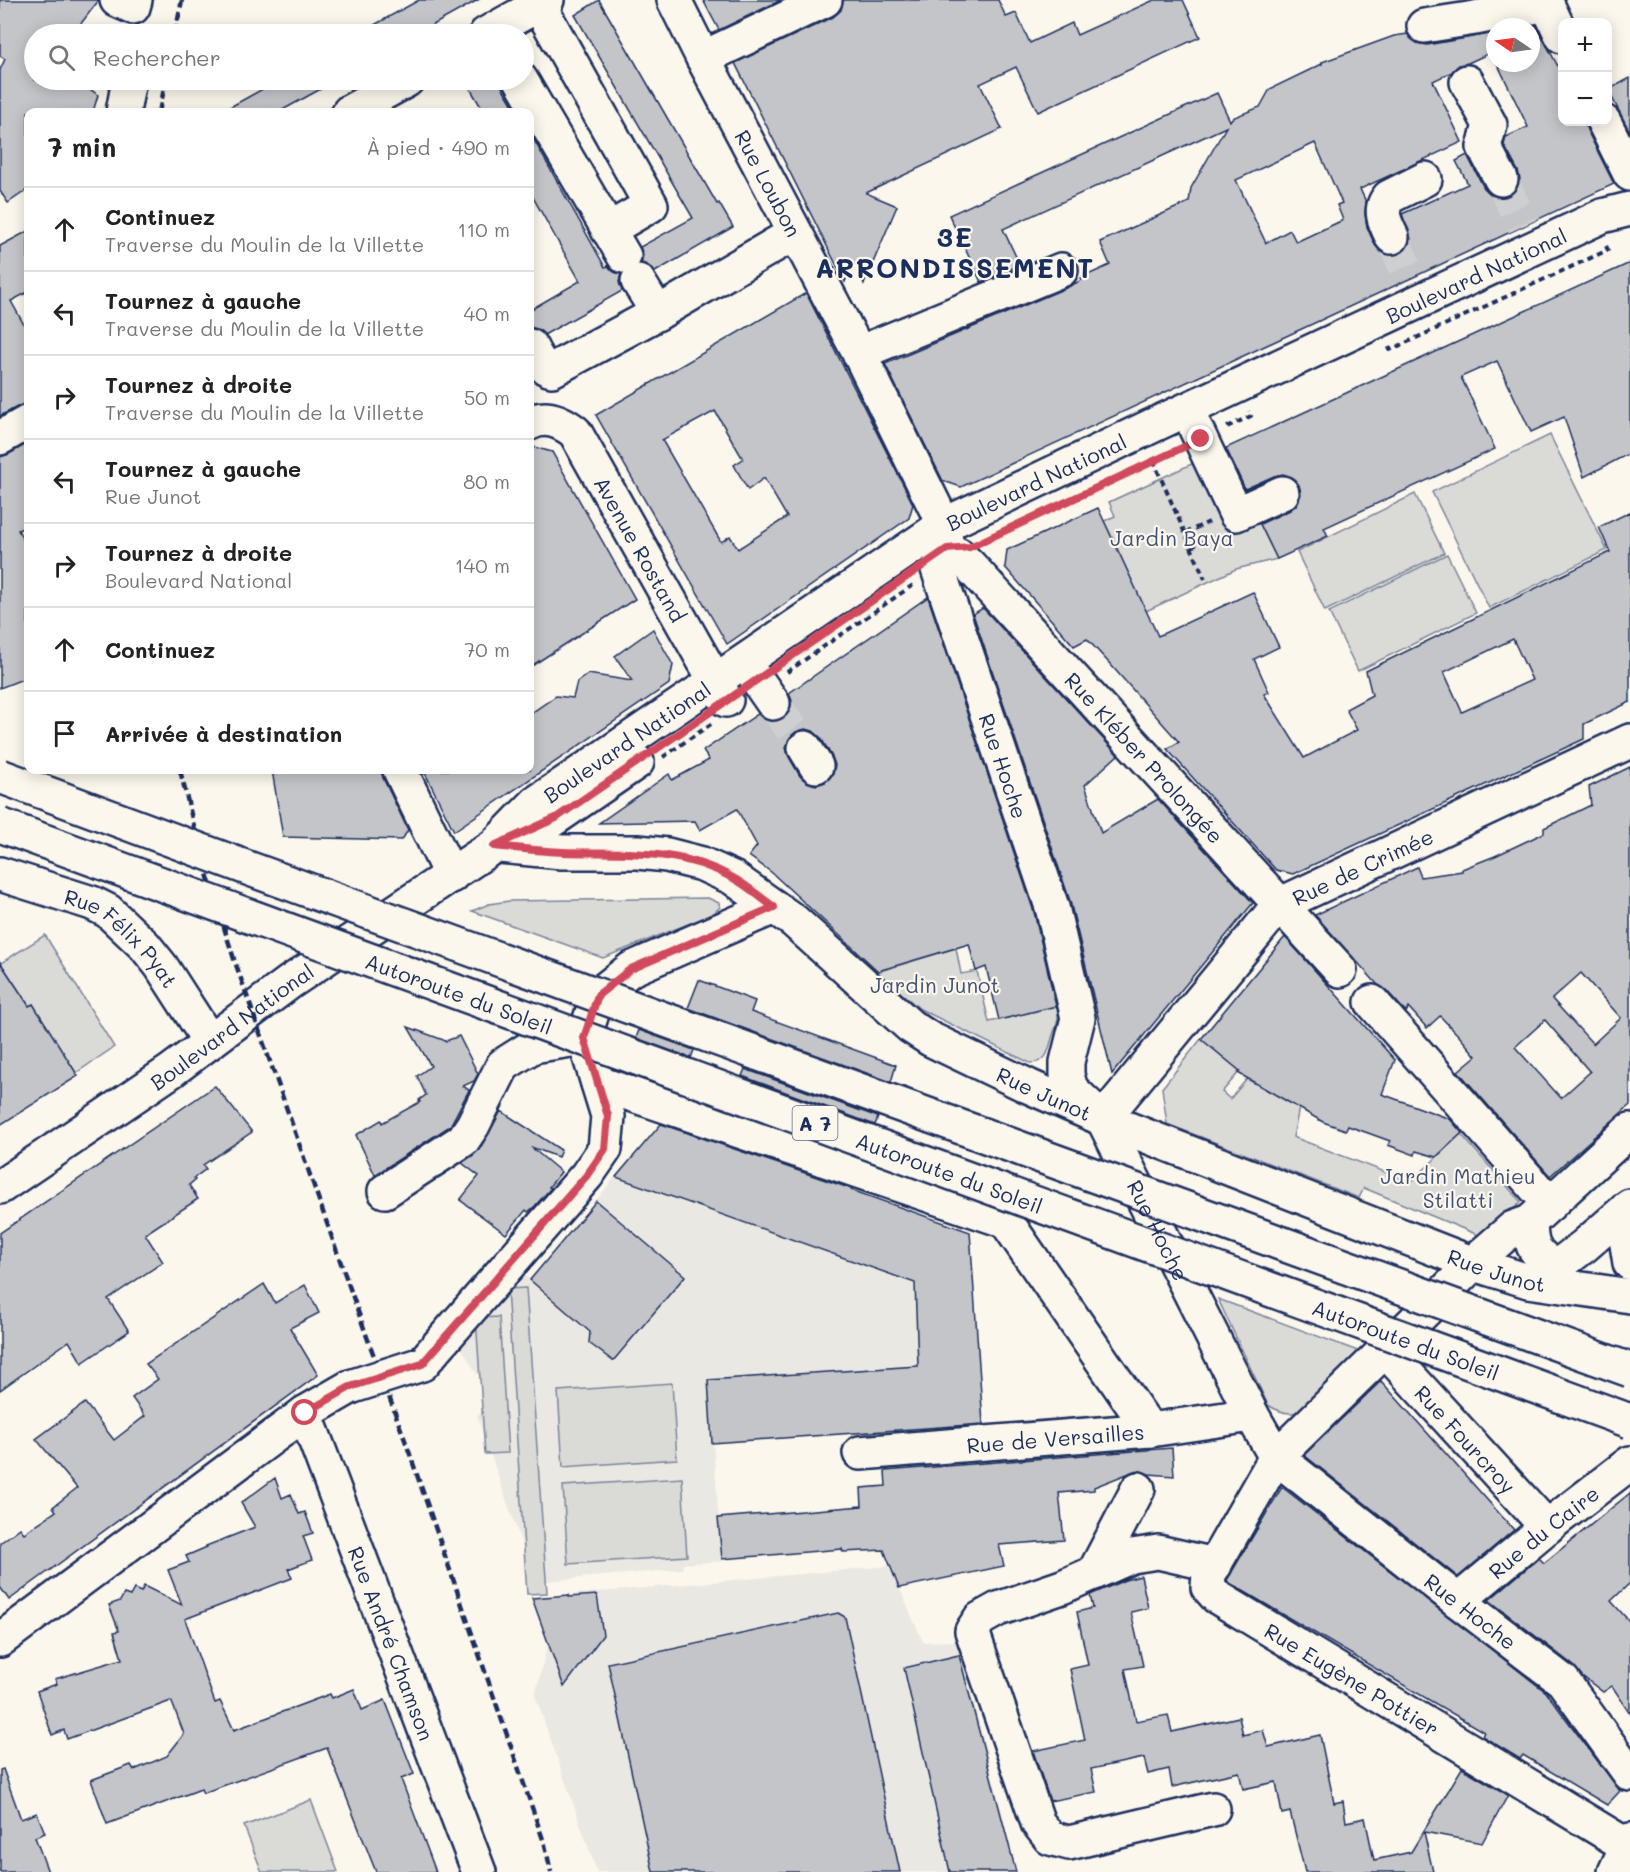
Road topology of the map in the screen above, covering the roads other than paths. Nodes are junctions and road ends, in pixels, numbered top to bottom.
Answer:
1 (117, 0) edge
2 (674, 0) edge
3 (825, 0) edge
4 (543, 2) edge
5 (1546, 2) edge
6 (137, 21) edge
7 (506, 24) edge
8 (1424, 26) dead end
9 (1558, 26) edge
10 (703, 58) junction
11 (1467, 82) dead end
12 (127, 90) edge
13 (527, 90) edge
14 (394, 95) edge
15 (124, 108) edge
16 (360, 108) edge
17 (1606, 126) edge
18 (1630, 174) edge
19 (1425, 179) dead end
20 (1501, 179) tunnel mouth
21 (1630, 209) edge
22 (1630, 220) edge
23 (795, 233) junction
24 (1392, 237) tunnel mouth
25 (623, 256) junction
26 (1061, 270) dead end
27 (658, 313) junction
28 (534, 353) edge
29 (859, 353) junction
30 (545, 422) edge
31 (24, 424) edge
32 (1199, 434) junction
33 (0, 438) edge
34 (1282, 493) dead end
35 (946, 537) junction
36 (721, 691) junction
37 (1630, 741) edge
38 (402, 774) edge
39 (0, 776) edge
40 (0, 825) edge
41 (494, 846) junction
42 (0, 874) edge
43 (451, 876) junction
44 (1279, 906) junction
45 (774, 907) junction
46 (1340, 970) dead end
47 (1372, 1002) dead end
48 (584, 1038) junction
49 (210, 1042) junction
50 (598, 1083) junction
51 (1103, 1119) junction
52 (1630, 1130) edge
53 (0, 1187) edge
54 (385, 1191) dead end
55 (1629, 1207) edge
56 (1540, 1213) junction
57 (1630, 1263) edge
58 (1474, 1264) junction
59 (1546, 1275) junction
60 (1630, 1296) edge
61 (1385, 1350) junction
62 (1630, 1370) edge
63 (305, 1413) junction
64 (1252, 1415) junction
65 (1630, 1420) edge
66 (1150, 1430) junction
67 (860, 1453) dead end
68 (1276, 1456) junction
69 (1630, 1463) edge
70 (1138, 1489) dead end
71 (1547, 1527) junction
72 (1215, 1565) junction
73 (1094, 1573) junction
74 (1458, 1601) junction
75 (0, 1640) edge
76 (1630, 1774) edge
77 (1213, 1809) dead end
78 (1624, 1852) edge
79 (479, 1872) edge

1 - 6 main road
2 - 10 main road, Rue Loubon
3 - 10 main road
4 - 7 main road
4 - 25 main road
5 - 8 main road
5 - 9 main road
10 - 23 main road, Rue Loubon
11 - 20 main road
12 - 15 main road
13 - 25 main road
14 - 16 main road
17 - 18 main road
19 - 24 main road
21 - 35 main road, Boulevard National
22 - 32 main road, Boulevard National
23 - 27 main road
23 - 29 main road, Rue Loubon
25 - 27 main road
26 - 29 main road
27 - 28 main road
29 - 35 main road, Rue Loubon
30 - 36 main road, Avenue Rostand
31 - 33 main road
32 - 34 main road
32 - 35 main road, Boulevard National
35 - 36 main road, Boulevard National
35 - 36 main road, Boulevard National
35 - 44 main road, Rue Kléber Prolongée
35 - 51 main road, Rue Hoche
36 - 41 main road, Boulevard National
37 - 44 main road, Rue de Crimée
38 - 43 main road
39 - 62 main road, A 7, bridge
40 - 65 main road, Autoroute du Soleil / A 7, bridge
41 - 43 main road, Boulevard National
41 - 45 main road, Rue Junot
42 - 49 main road, Rue Félix Pyat
43 - 49 main road, Boulevard National
44 - 46 main road, Rue Kléber Prolongée
44 - 51 main road, Rue de Crimée
45 - 48 main road
45 - 51 main road, Rue Junot
47 - 56 main road
48 - 50 main road
48 - 54 main road
49 - 53 main road, Boulevard National
50 - 63 main road, bridge
50 - 66 main road
51 - 58 main road, Rue Junot
51 - 64 main road, Rue Hoche
52 - 56 main road, Rue Eugène Pottier
55 - 57 main road
55 - 59 main road
56 - 58 main road, Rue Eugène Pottier
56 - 59 main road
58 - 59 main road, Rue Junot
58 - 61 main road, Rue Eugène Pottier
59 - 60 main road, Rue Junot
61 - 68 main road, Rue Eugène Pottier
61 - 71 main road, Rue Fourcroy
63 - 75 main road
63 - 79 main road, Rue André Chamson
64 - 66 main road, Rue de Versailles
64 - 68 main road, Rue Hoche
66 - 67 main road, Rue de Versailles
68 - 72 main road, Rue Eugène Pottier
68 - 74 main road, Rue Hoche
69 - 71 main road, Rue du Caire
70 - 73 main road
71 - 74 main road, Rue du Caire
72 - 73 main road
72 - 78 main road, Rue Eugène Pottier
73 - 77 main road
74 - 76 main road, Rue Hoche

